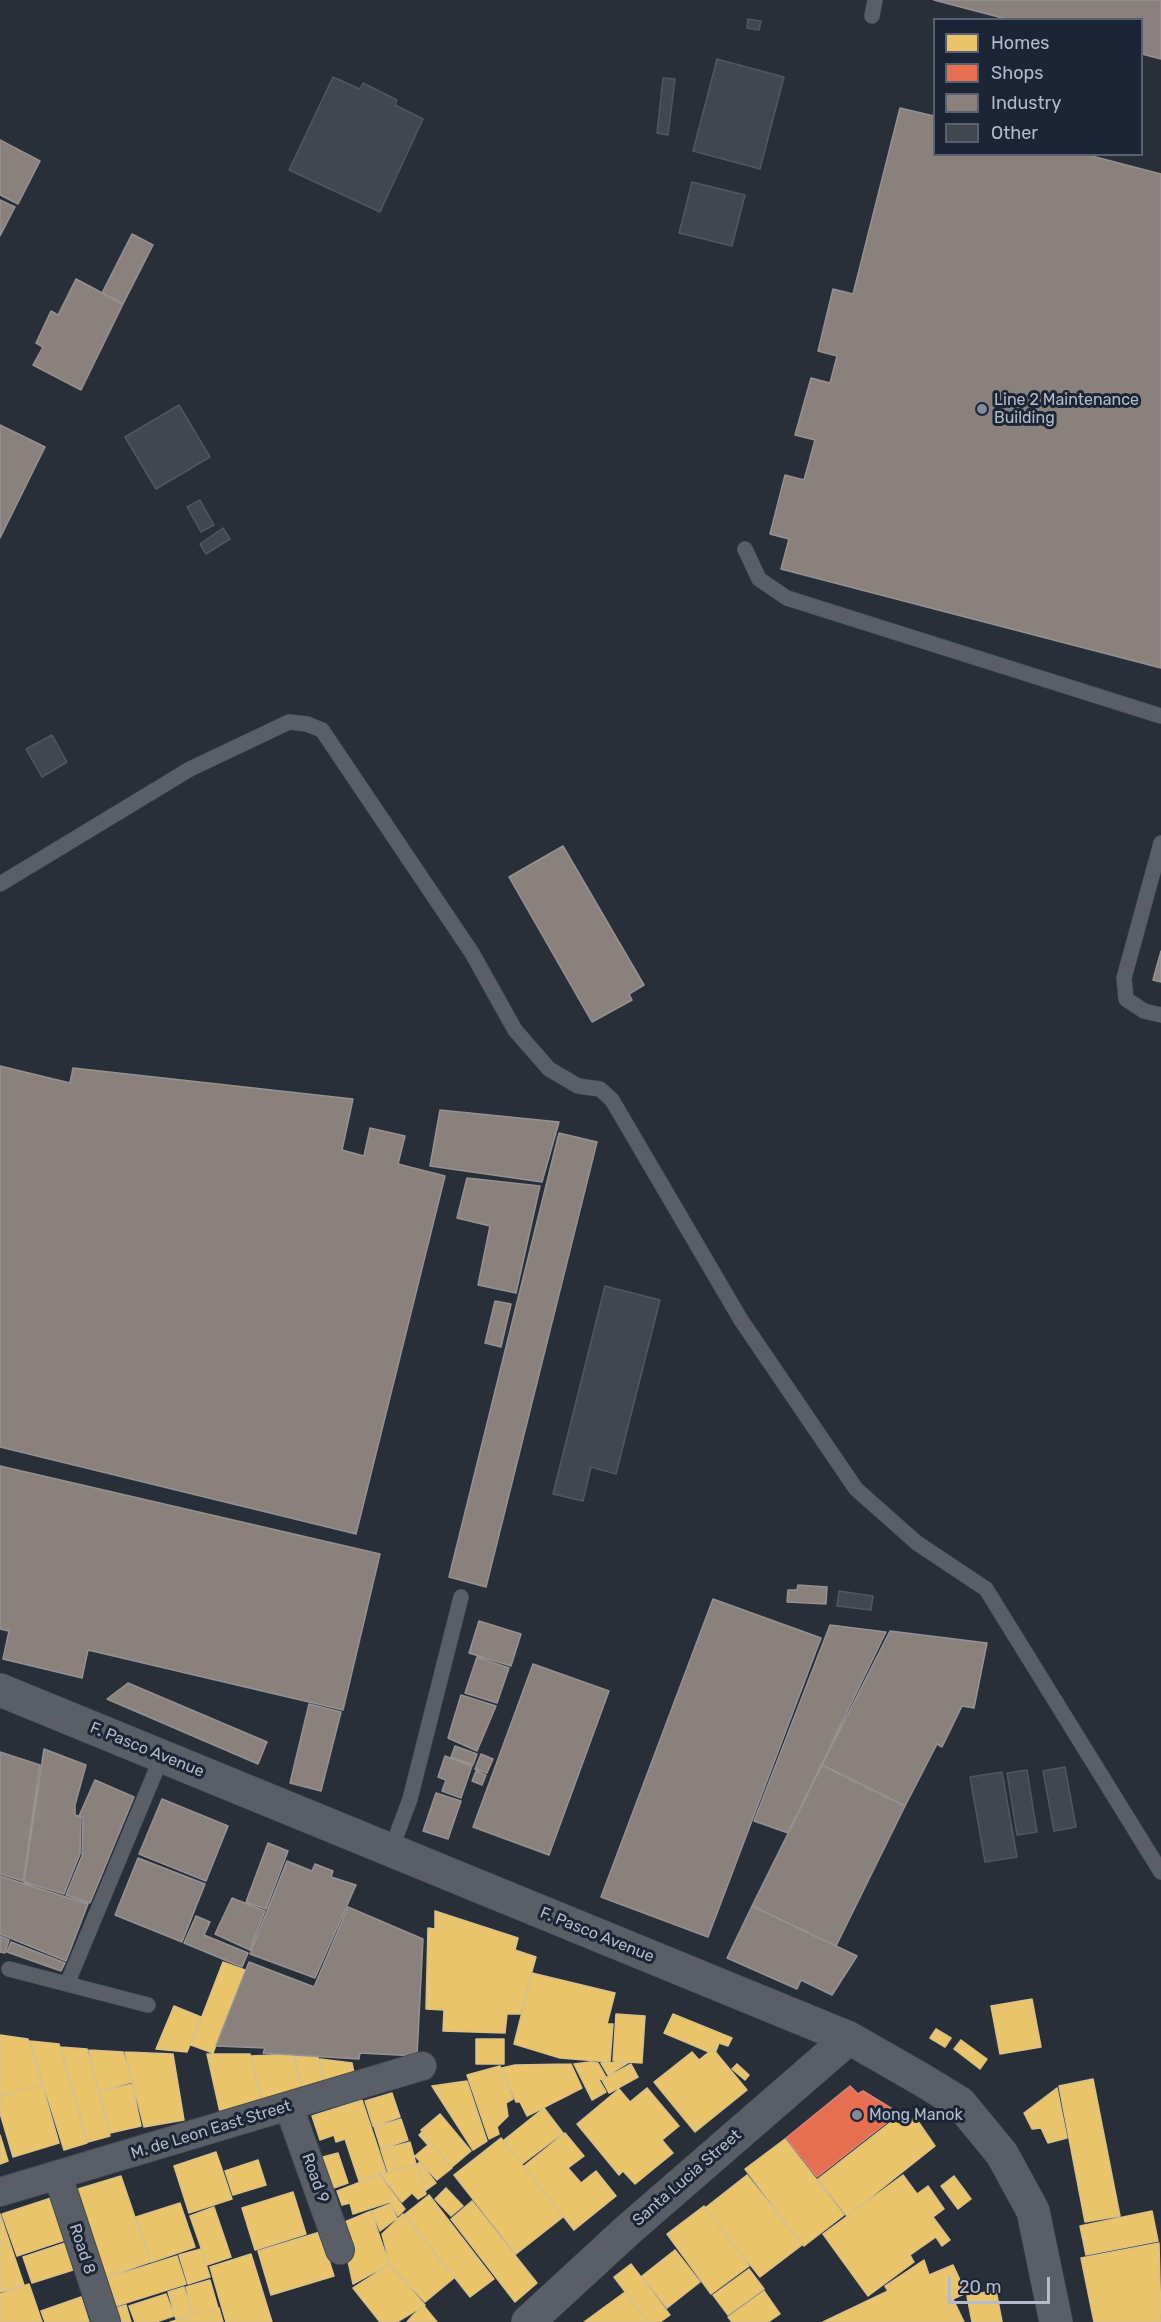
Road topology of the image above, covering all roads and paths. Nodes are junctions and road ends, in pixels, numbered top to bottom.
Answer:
1 (875, 0) edge
2 (872, 16) dead end
3 (745, 549) dead end
4 (1161, 716) edge
5 (1161, 843) edge
6 (0, 884) edge
7 (1161, 1016) edge
8 (461, 1597) dead end
9 (0, 1690) edge
10 (162, 1756) junction
11 (391, 1850) junction
12 (1161, 1872) edge
13 (9, 1969) dead end
14 (67, 1984) junction
15 (148, 2006) dead end
16 (849, 2038) junction
17 (422, 2066) dead end
18 (289, 2107) junction
19 (58, 2176) junction
20 (0, 2192) edge
21 (340, 2250) dead end
22 (106, 2322) edge
23 (528, 2322) edge
24 (1056, 2322) edge

1 - 2 lane
3 - 4 lane
5 - 7 lane
6 - 12 lane
8 - 11 lane
9 - 10 street, F. Pasco Avenue
10 - 11 street, F. Pasco Avenue
10 - 14 lane
11 - 16 street, F. Pasco Avenue
13 - 14 lane
14 - 15 lane
16 - 23 street, Santa Lucia Street
16 - 24 street, F. Pasco Avenue
17 - 18 street, M. de Leon East Street
18 - 19 street, M. de Leon East Street
18 - 21 street, Road 9
19 - 20 street, M. de Leon East Street
19 - 22 street, Road 8

